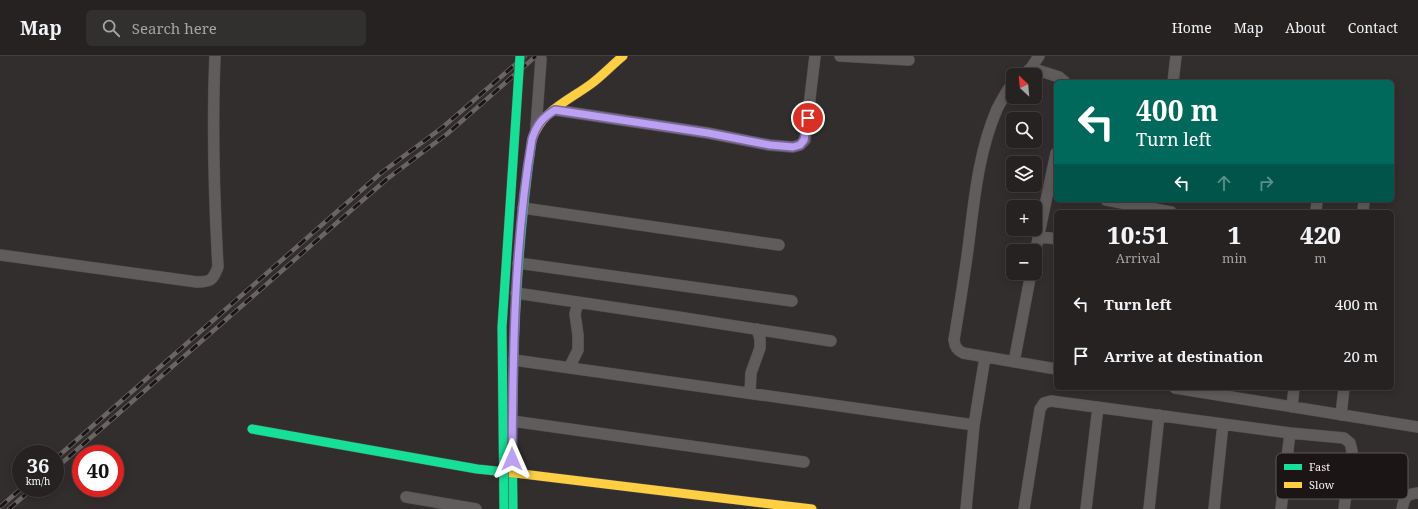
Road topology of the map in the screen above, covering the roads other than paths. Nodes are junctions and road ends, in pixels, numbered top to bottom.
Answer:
1 (215, 56) edge
2 (520, 56) edge
3 (623, 56) edge
4 (815, 56) edge
5 (840, 56) edge
6 (854, 56) edge
7 (1039, 56) edge
8 (1176, 56) edge
9 (541, 59) dead end
10 (909, 60) dead end
11 (1029, 68) edge
12 (1042, 74) edge
13 (1063, 80) edge
14 (1173, 80) edge
15 (1006, 92) edge
16 (555, 110) junction
17 (536, 128) junction
18 (1054, 172) edge
19 (1052, 192) edge
20 (1117, 202) edge
21 (523, 208) junction
22 (1160, 210) edge
23 (1042, 223) edge
24 (1038, 236) joint
25 (1054, 239) edge
26 (1037, 244) edge
27 (779, 245) dead end
28 (0, 255) edge
29 (518, 263) junction
30 (1030, 280) edge
31 (516, 293) junction
32 (792, 300) dead end
33 (578, 302) junction
34 (757, 329) junction
35 (831, 341) dead end
36 (985, 357) junction
37 (514, 360) junction
38 (1014, 362) junction
39 (570, 368) junction
40 (1054, 369) edge
41 (1193, 390) edge
42 (1294, 390) edge
43 (1344, 390) edge
44 (750, 394) junction
45 (1098, 407) junction
46 (1292, 407) junction
47 (1159, 415) junction
48 (1341, 415) junction
49 (512, 422) junction
50 (1223, 424) junction
51 (974, 425) junction
52 (1418, 428) edge
53 (252, 429) dead end
54 (1290, 432) junction
55 (1288, 453) edge
56 (1352, 453) edge
57 (804, 462) dead end
58 (512, 472) junction
59 (1418, 493) edge
60 (1408, 495) edge
61 (406, 497) dead end
62 (1282, 499) edge
63 (1345, 499) edge
64 (1404, 499) edge
65 (421, 504) edge
66 (476, 509) edge
67 (504, 509) edge
68 (513, 509) edge
69 (812, 509) edge
70 (966, 509) edge
71 (1024, 509) edge
72 (1086, 509) edge
73 (1149, 509) edge
74 (1214, 509) edge
75 (1281, 509) edge
76 (1344, 509) edge
77 (1402, 509) edge

1 - 28 street
2 - 67 street, bridge
3 - 16 street
4 - 16 street
5 - 6 street
6 - 10 street
7 - 11 street
8 - 14 street
9 - 17 street
12 - 13 street
15 - 36 street
16 - 17 street
17 - 21 street
18 - 19 street
19 - 23 street
20 - 22 street
21 - 27 street
21 - 29 street
24 - 25 street
24 - 26 street
29 - 31 street
29 - 32 street
30 - 38 street
31 - 33 street
31 - 37 street
33 - 34 street
33 - 39 street
34 - 35 street
34 - 44 street
36 - 38 street
36 - 51 street
37 - 39 street
37 - 49 street
38 - 40 street
39 - 44 street
41 - 46 street
42 - 46 street
43 - 48 street
44 - 51 street
45 - 47 street
45 - 71 street
45 - 72 street
46 - 48 street
47 - 50 street
47 - 73 street
48 - 52 street
49 - 57 street
49 - 58 street
50 - 54 street
50 - 74 street
51 - 70 street
53 - 58 street
54 - 55 street
54 - 56 street
58 - 68 street
58 - 69 street
59 - 60 street
61 - 65 street
62 - 75 street
63 - 76 street
64 - 77 street
65 - 66 street

